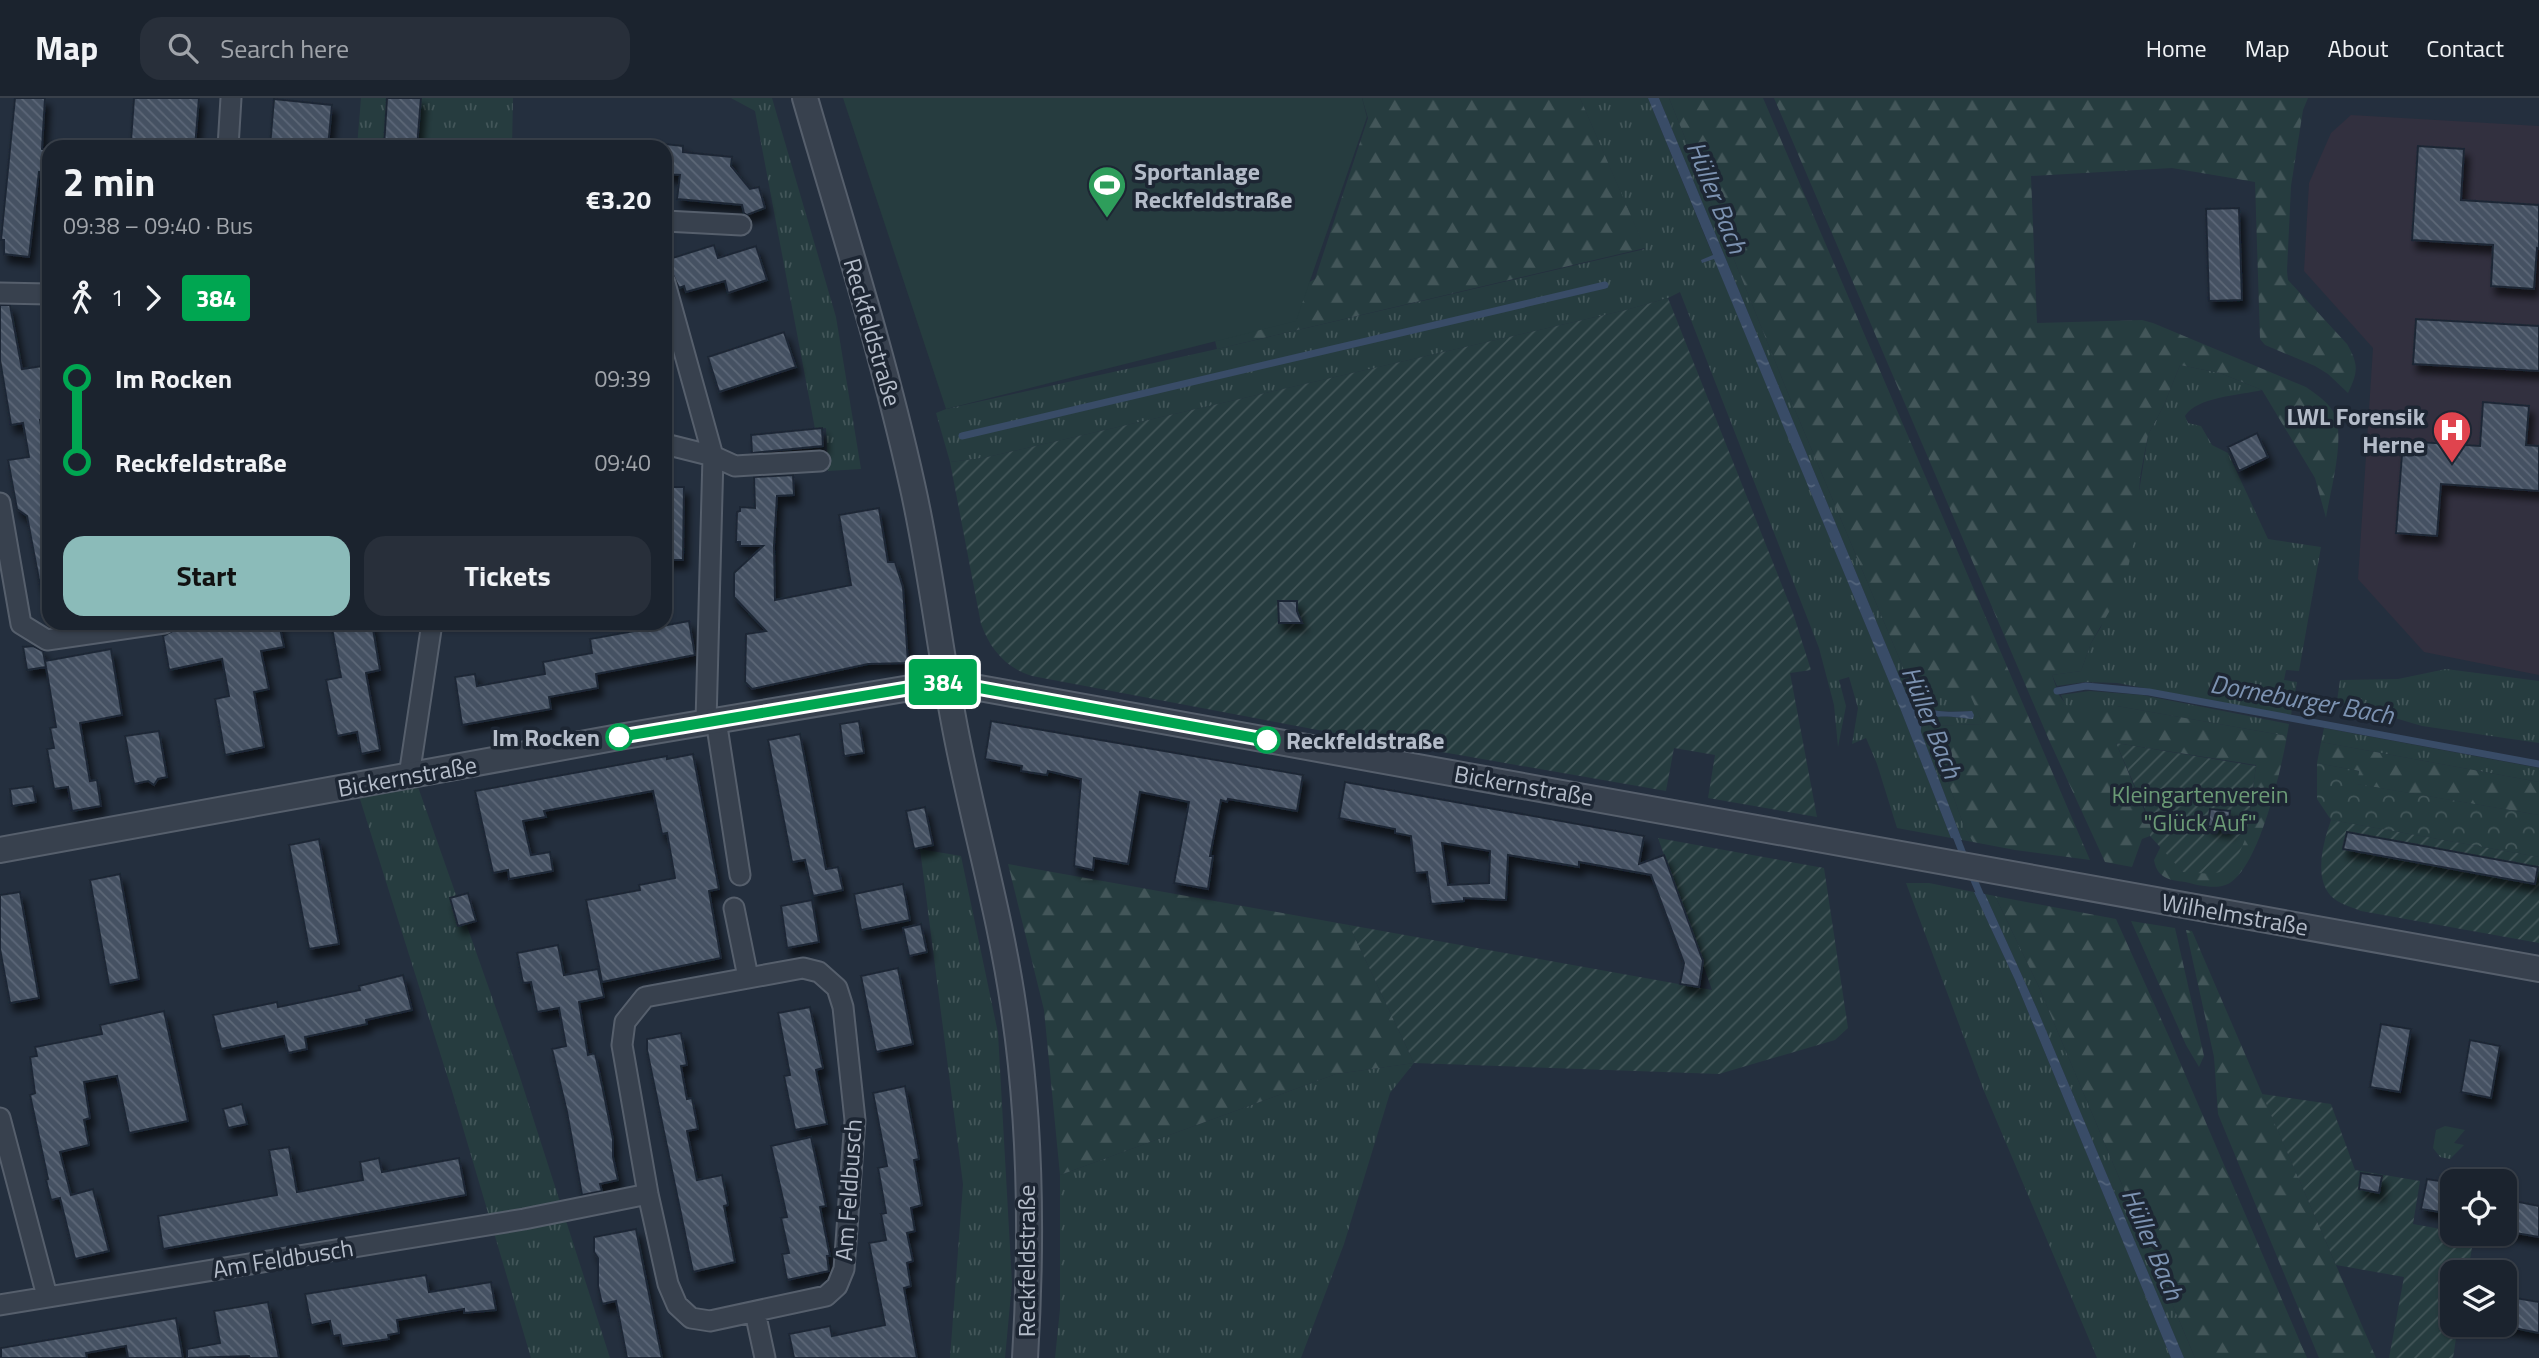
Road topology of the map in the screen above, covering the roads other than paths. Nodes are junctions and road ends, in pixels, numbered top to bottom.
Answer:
1 (231, 98) edge
2 (805, 98) edge
3 (228, 140) edge
4 (672, 221) edge
5 (741, 225) dead end
6 (0, 293) edge
7 (42, 295) edge
8 (672, 308) edge
9 (672, 446) edge
10 (713, 456) junction
11 (820, 461) dead end
12 (0, 503) edge
13 (116, 630) edge
14 (431, 630) edge
15 (946, 682) junction
16 (711, 721) junction
17 (409, 776) junction
18 (0, 850) edge
19 (1922, 858) joint
20 (740, 876) dead end
21 (734, 908) dead end
22 (2539, 969) edge
23 (748, 977) junction
24 (0, 1118) edge
25 (649, 1194) junction
26 (47, 1296) junction
27 (0, 1305) edge
28 (755, 1312) junction
29 (765, 1358) edge
30 (1025, 1358) edge

1 - 3 street
2 - 15 street, Reckfeldstraße
4 - 5 street
6 - 7 street
8 - 10 street
9 - 10 street
10 - 11 street
10 - 16 street
12 - 13 street
14 - 17 street
15 - 16 street, Bickernstraße
15 - 19 street, Bickernstraße
15 - 30 street, Reckfeldstraße
16 - 17 street, Bickernstraße
16 - 20 street
17 - 18 street, Bickernstraße
19 - 22 street, Wilhelmstraße
21 - 23 street
23 - 25 street, Am Feldbusch
23 - 28 street, Am Feldbusch
24 - 26 street
25 - 26 street, Am Feldbusch
25 - 28 street, Am Feldbusch
26 - 27 street, Am Feldbusch
28 - 29 street

